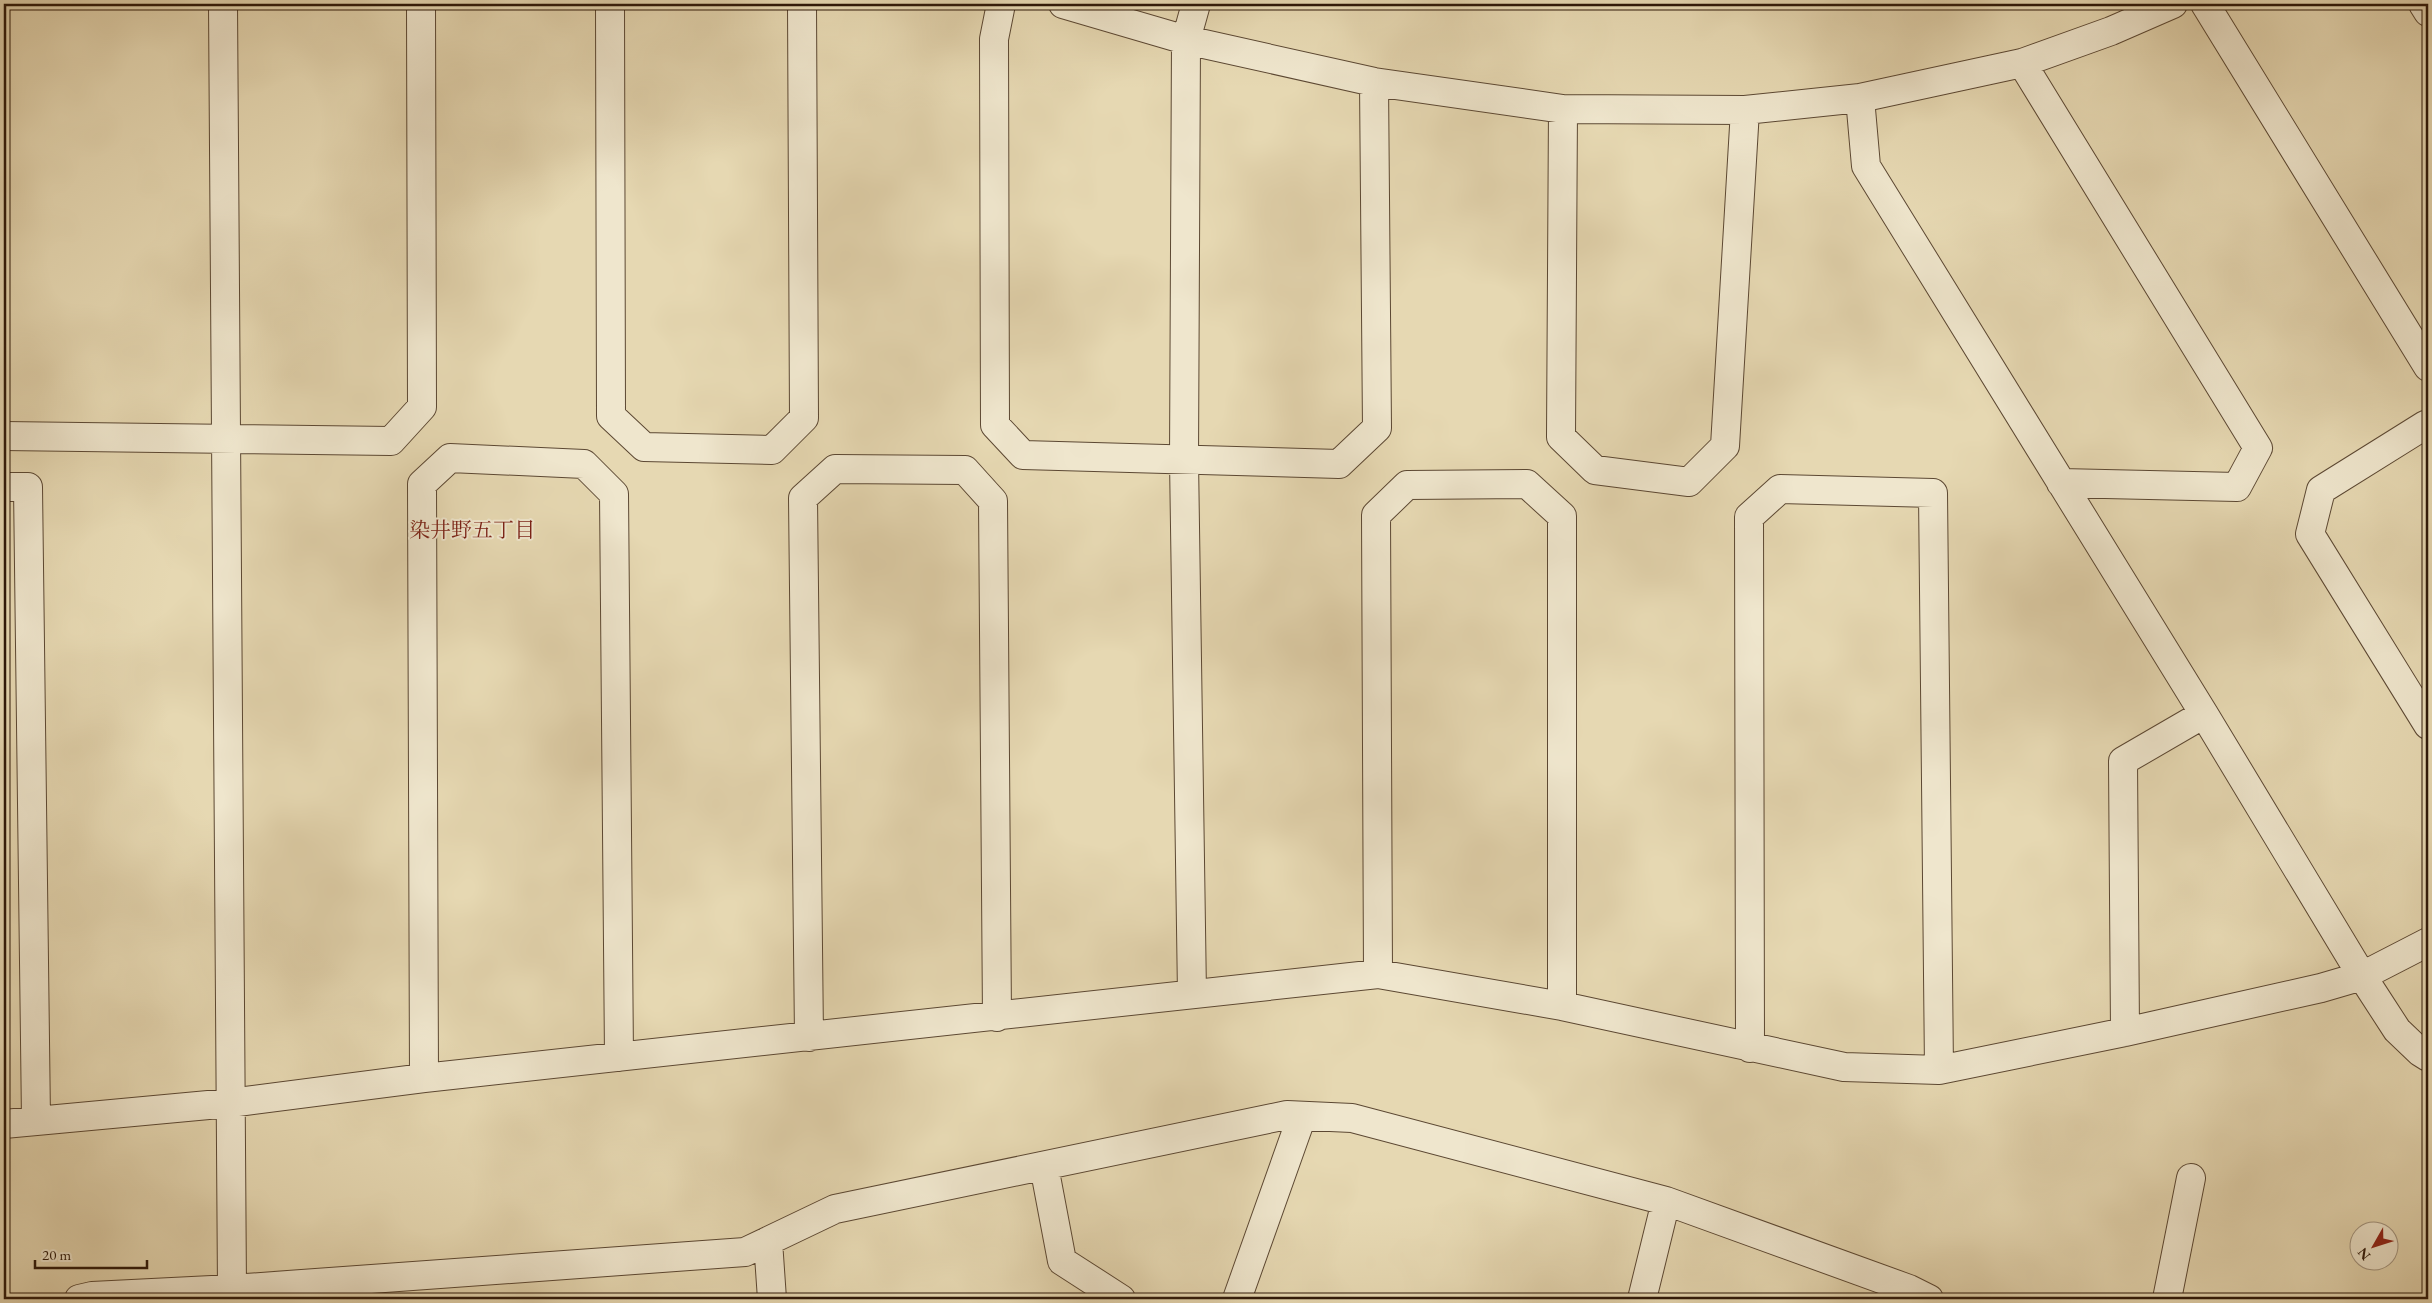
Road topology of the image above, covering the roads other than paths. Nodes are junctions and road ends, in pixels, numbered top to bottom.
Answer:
1 (223, 4) edge
2 (421, 4) edge
3 (610, 4) edge
4 (802, 4) edge
5 (1001, 4) edge
6 (1063, 4) edge
7 (1196, 4) edge
8 (2173, 4) edge
9 (2205, 4) edge
10 (2423, 4) edge
11 (2428, 12) edge
12 (1186, 40) junction
13 (2022, 63) junction
14 (1374, 82) junction
15 (1860, 98) junction
16 (1563, 109) junction
17 (1745, 110) junction
18 (2428, 367) edge
19 (2428, 426) edge
20 (4, 436) edge
21 (226, 438) junction
22 (1184, 460) junction
23 (2061, 483) junction
24 (4, 486) edge
25 (2204, 714) junction
26 (2428, 725) edge
27 (2428, 942) edge
28 (1378, 974) junction
29 (2362, 976) junction
30 (1192, 994) junction
31 (1562, 1006) junction
32 (997, 1017) junction
33 (2125, 1032) junction
34 (810, 1037) junction
35 (1750, 1048) junction
36 (619, 1057) junction
37 (2428, 1057) edge
38 (1939, 1070) junction
39 (424, 1078) junction
40 (230, 1103) junction
41 (1302, 1116) junction
42 (36, 1120) junction
43 (4, 1124) edge
44 (1044, 1166) junction
45 (2191, 1178) dead end
46 (1666, 1201) junction
47 (768, 1241) junction
48 (232, 1289) junction
49 (79, 1299) edge
50 (772, 1299) edge
51 (1121, 1299) edge
52 (1237, 1299) edge
53 (1642, 1299) edge
54 (1929, 1299) edge
55 (2167, 1299) edge

1 - 21 street
2 - 21 street
3 - 4 street
5 - 22 street
6 - 12 street
7 - 12 street
8 - 13 street
9 - 18 street
10 - 11 street
12 - 14 street
12 - 22 street
13 - 15 street
13 - 23 street
14 - 16 street
14 - 22 street
15 - 17 street
15 - 23 street
16 - 17 street
16 - 17 street
19 - 26 street
20 - 21 street
21 - 40 street
22 - 30 street
23 - 25 street
24 - 42 street
25 - 29 street
25 - 33 street
27 - 29 street
28 - 30 street
28 - 31 street
28 - 31 street
29 - 33 street
29 - 37 street
30 - 32 street
31 - 35 street
32 - 34 street
32 - 34 street
33 - 38 street
34 - 36 street
35 - 38 street
35 - 38 street
36 - 39 street
36 - 39 street
39 - 40 street
40 - 42 street
40 - 48 street
41 - 44 street
41 - 46 street
41 - 52 street
42 - 43 street
44 - 47 street
44 - 51 street
45 - 55 street
46 - 53 street
46 - 54 street
47 - 48 street
47 - 50 street
48 - 49 street

